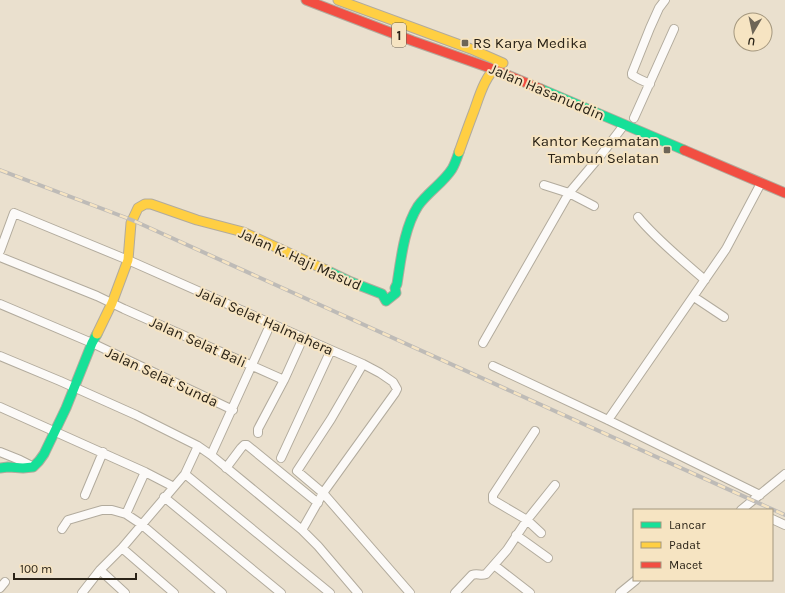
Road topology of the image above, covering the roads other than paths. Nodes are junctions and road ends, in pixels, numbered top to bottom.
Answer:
1 (306, 0) edge
2 (338, 0) edge
3 (665, 0) edge
4 (322, 3) edge
5 (674, 29) dead end
6 (505, 64) joint
7 (493, 69) junction
8 (650, 84) junction
9 (634, 118) dead end
10 (624, 124) junction
11 (772, 178) dead end
12 (761, 183) junction
13 (785, 184) edge
14 (544, 185) dead end
15 (569, 193) junction
16 (785, 193) edge
17 (594, 206) dead end
18 (638, 217) dead end
19 (0, 251) edge
20 (0, 258) edge
21 (128, 260) junction
22 (705, 280) junction
23 (694, 297) junction
24 (112, 302) junction
25 (0, 304) edge
26 (724, 317) dead end
27 (271, 323) junction
28 (303, 338) junction
29 (92, 343) junction
30 (483, 343) dead end
31 (331, 350) junction
32 (0, 356) edge
33 (363, 364) junction
34 (252, 366) junction
35 (493, 366) dead end
36 (284, 380) junction
37 (74, 387) junction
38 (0, 407) edge
39 (233, 410) junction
40 (608, 420) junction
41 (55, 431) junction
42 (535, 431) dead end
43 (258, 433) dead end
44 (198, 446) junction
45 (0, 452) edge
46 (103, 452) junction
47 (211, 455) junction
48 (281, 458) dead end
49 (33, 467) junction
50 (0, 468) edge
51 (226, 468) junction
52 (146, 472) junction
53 (185, 474) junction
54 (785, 474) edge
55 (555, 485) dead end
56 (174, 487) dead end
57 (323, 494) junction
58 (85, 495) dead end
59 (760, 495) junction
60 (164, 497) junction
61 (318, 503) junction
62 (746, 509) edge
63 (126, 514) junction
64 (773, 519) edge
65 (527, 520) junction
66 (141, 524) junction
67 (785, 525) edge
68 (62, 529) dead end
69 (302, 530) junction
70 (541, 533) dead end
71 (516, 535) junction
72 (122, 548) junction
73 (548, 558) dead end
74 (494, 565) junction
75 (100, 570) junction
76 (635, 581) edge
77 (82, 593) edge
78 (125, 593) edge
79 (174, 593) edge
80 (222, 593) edge
81 (281, 593) edge
82 (330, 593) edge
83 (358, 593) edge
84 (410, 593) edge
85 (455, 593) edge
86 (530, 593) edge
87 (620, 593) edge

1 - 4 main road, Jalan Hasanuddin / 1
2 - 6 main road, Jalan Hasanuddin / 1
3 - 8 street
4 - 7 main road, Jalan Hasanuddin / 1
5 - 8 street
6 - 7 main road, Jalan K. Haji Masud
7 - 10 main road, Jalan Hasanuddin / 1
7 - 21 main road, Jalan K. Haji Masud
8 - 9 street
10 - 12 main road, Jalan Hasanuddin / 1
10 - 15 street
11 - 13 main road
12 - 16 main road, Jalan Hasanuddin / 1
12 - 22 street
14 - 15 street
15 - 17 street
15 - 30 street
18 - 22 street
19 - 21 street, Jalal Selat Halmahera
20 - 24 street, Jalan Selat Bali
21 - 24 main road, Jalan K. Haji Masud
21 - 27 street, Jalal Selat Halmahera
22 - 23 street
23 - 26 street
23 - 40 street
24 - 29 main road, Jalan K. Haji Masud
24 - 34 street, Jalan Selat Bali
25 - 29 street, Jalan Selat Sunda
27 - 28 street, Jalal Selat Halmahera
27 - 34 street
28 - 31 street, Jalal Selat Halmahera
28 - 36 street
29 - 37 main road, Jalan K. Haji Masud
29 - 39 street, Jalan Selat Sunda
31 - 33 street, Jalal Selat Halmahera
31 - 48 street
32 - 37 street
33 - 57 street
33 - 57 street, Jalal Selat Halmahera
34 - 36 street, Jalan Selat Bali
34 - 39 street
35 - 40 street
36 - 43 street
37 - 41 main road, Jalan K. Haji Masud
37 - 44 street
38 - 41 street
39 - 47 street
40 - 59 street
41 - 46 street
41 - 49 main road, Jalan K. Haji Masud
42 - 65 street
44 - 47 street
44 - 53 street
45 - 49 street
46 - 52 street
46 - 58 street
47 - 51 street
49 - 50 main road
51 - 61 street
51 - 69 street
52 - 56 street
52 - 63 street
53 - 60 street
53 - 82 street
54 - 59 street
55 - 65 street
57 - 61 street
57 - 84 street
59 - 62 street
60 - 66 street
60 - 81 street
61 - 69 street
63 - 66 street
63 - 68 street
64 - 67 street
65 - 70 street
65 - 71 street
66 - 72 street
66 - 80 street
69 - 83 street
71 - 73 street
71 - 74 street
72 - 75 street
72 - 79 street
74 - 85 street
74 - 86 street
75 - 77 street
75 - 78 street
76 - 87 street

